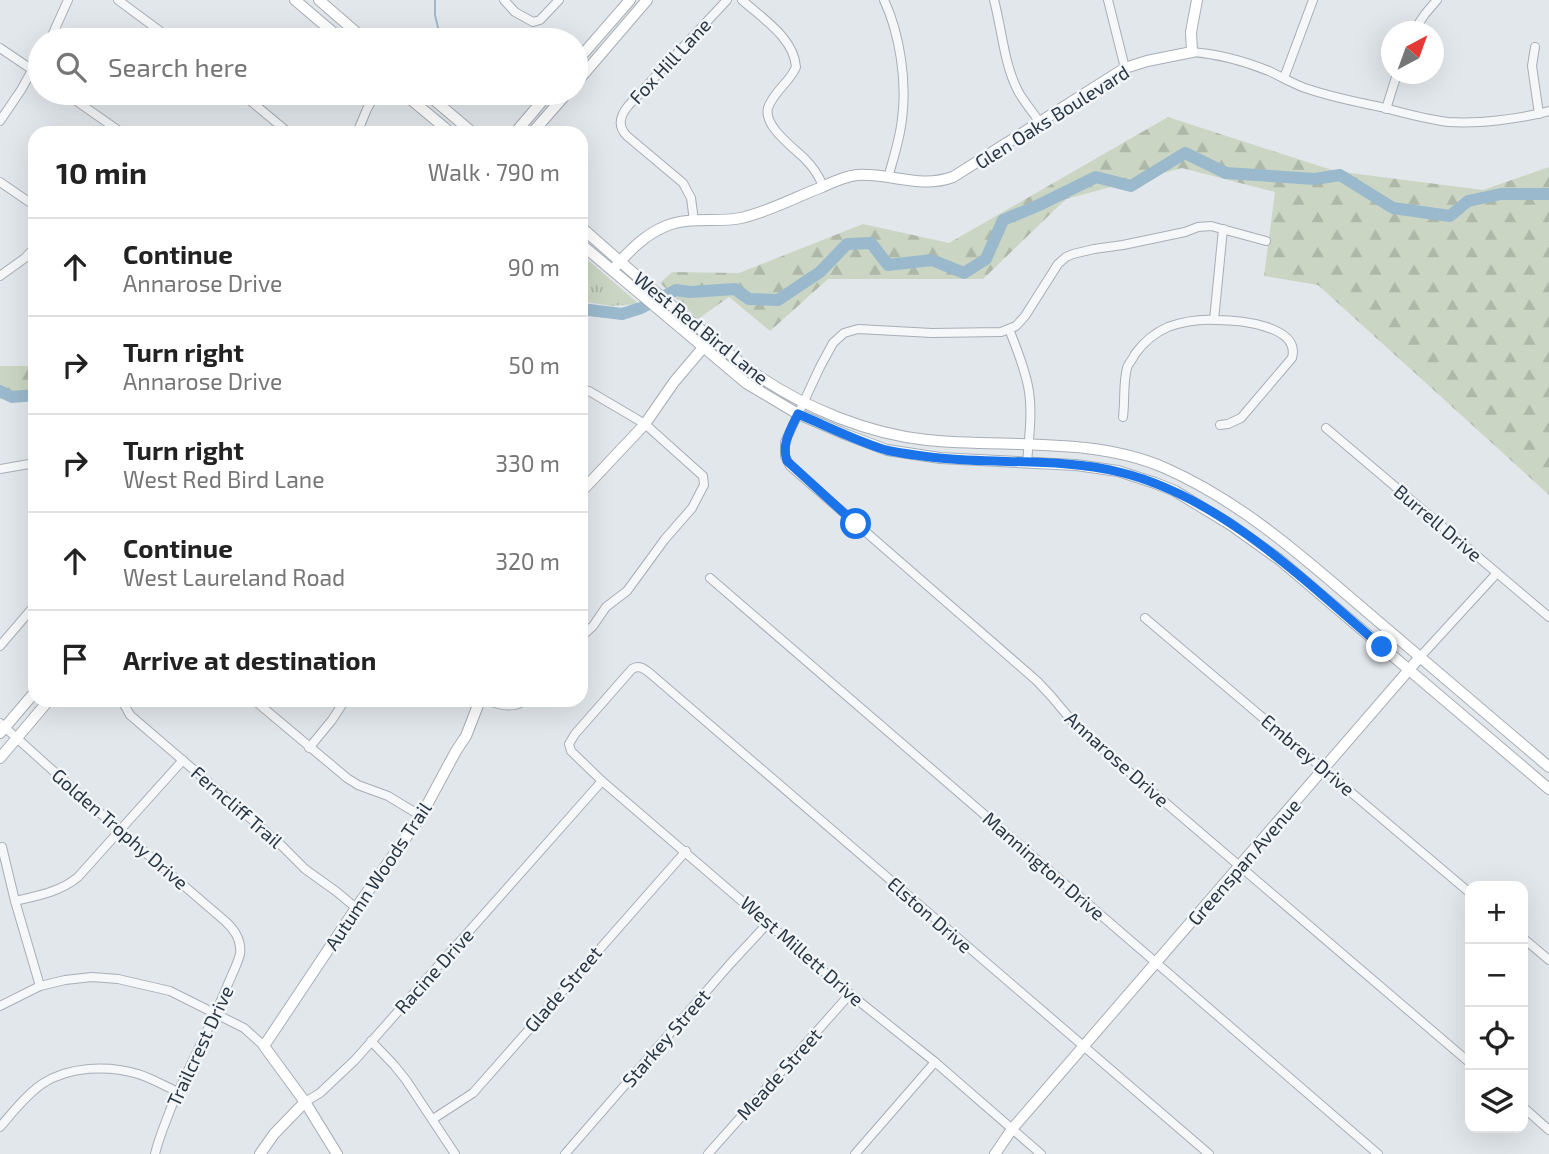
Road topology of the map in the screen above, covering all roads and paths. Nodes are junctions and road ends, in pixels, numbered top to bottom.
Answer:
1 (68, 0) edge
2 (118, 0) edge
3 (295, 0) edge
4 (319, 0) edge
5 (504, 0) edge
6 (558, 0) edge
7 (630, 0) edge
8 (648, 0) edge
9 (727, 0) edge
10 (742, 0) edge
11 (884, 0) edge
12 (995, 0) edge
13 (1108, 0) edge
14 (1197, 0) edge
15 (1313, 0) edge
16 (1437, 0) edge
17 (1420, 21) edge
18 (55, 28) edge
19 (156, 28) edge
20 (328, 28) edge
21 (351, 28) edge
22 (1535, 47) dead end
23 (0, 48) edge
24 (588, 48) edge
25 (1192, 52) junction
26 (28, 66) edge
27 (1125, 68) junction
28 (588, 69) edge
29 (28, 77) edge
30 (1284, 78) junction
31 (1394, 84) edge
32 (82, 105) edge
33 (255, 105) edge
34 (368, 105) edge
35 (417, 105) edge
36 (440, 105) edge
37 (538, 105) edge
38 (558, 105) edge
39 (1386, 109) junction
40 (1549, 111) edge
41 (1539, 114) junction
42 (0, 121) edge
43 (1040, 123) junction
44 (112, 126) edge
45 (281, 126) edge
46 (360, 126) edge
47 (443, 126) edge
48 (465, 126) edge
49 (520, 126) edge
50 (539, 126) edge
51 (888, 178) junction
52 (0, 182) edge
53 (824, 186) junction
54 (28, 201) edge
55 (694, 221) junction
56 (1223, 229) junction
57 (588, 233) edge
58 (1266, 241) dead end
59 (588, 250) edge
60 (28, 255) edge
61 (620, 261) junction
62 (612, 270) junction
63 (0, 276) edge
64 (641, 287) junction
65 (677, 318) junction
66 (1214, 320) junction
67 (1009, 329) junction
68 (711, 338) junction
69 (703, 347) junction
70 (588, 391) edge
71 (803, 402) junction
72 (798, 414) junction
73 (1123, 417) dead end
74 (645, 424) junction
75 (1220, 425) dead end
76 (1326, 428) dead end
77 (1028, 445) junction
78 (1121, 453) junction
79 (1027, 462) junction
80 (28, 464) edge
81 (0, 468) edge
82 (1118, 471) junction
83 (588, 485) edge
84 (1291, 547) junction
85 (1280, 560) junction
86 (1497, 573) junction
87 (710, 578) dead end
88 (28, 614) edge
89 (1549, 617) edge
90 (1145, 618) dead end
91 (588, 631) edge
92 (0, 646) edge
93 (1420, 657) junction
94 (1408, 670) junction
95 (652, 675) joint
96 (28, 700) edge
97 (43, 707) edge
98 (126, 707) edge
99 (262, 707) edge
100 (340, 707) edge
101 (479, 707) edge
102 (2, 728) edge
103 (17, 738) junction
104 (309, 748) junction
105 (0, 758) edge
106 (183, 760) junction
107 (1549, 767) edge
108 (1324, 769) junction
109 (602, 781) junction
110 (1549, 789) edge
111 (421, 816) junction
112 (119, 830) junction
113 (2, 847) dead end
114 (686, 851) junction
115 (1240, 866) junction
116 (1465, 889) edge
117 (15, 901) junction
118 (356, 908) junction
119 (768, 923) junction
120 (238, 938) joint
121 (1528, 942) edge
122 (1549, 960) edge
123 (1156, 963) junction
124 (40, 986) junction
125 (850, 995) junction
126 (0, 1006) edge
127 (216, 1013) junction
128 (371, 1041) junction
129 (264, 1045) junction
130 (1083, 1046) junction
131 (1465, 1059) edge
132 (935, 1062) junction
133 (178, 1091) junction
134 (305, 1102) junction
135 (1528, 1111) edge
136 (433, 1119) junction
137 (0, 1127) edge
138 (1012, 1129) junction
139 (1549, 1130) edge
140 (155, 1154) edge
141 (260, 1154) edge
142 (337, 1154) edge
143 (455, 1154) edge
144 (565, 1154) edge
145 (708, 1154) edge
146 (855, 1154) edge
147 (995, 1154) edge
148 (1041, 1154) edge
149 (1209, 1154) edge
150 (1378, 1154) edge

1 - 18 street
2 - 19 street
3 - 20 main road
4 - 21 main road
5 - 6 street
7 - 24 main road
8 - 28 main road
9 - 55 street, Fox Hill Lane
10 - 53 street
11 - 51 street
12 - 43 street
13 - 27 street
14 - 25 main road
15 - 30 street
16 - 17 street
22 - 41 street
23 - 26 street
25 - 27 main road, Glen Oaks Boulevard
25 - 30 street, Glen Oaks Boulevard
27 - 43 main road, Glen Oaks Boulevard
29 - 42 street
30 - 39 street, Glen Oaks Boulevard
31 - 39 street
32 - 44 street
33 - 45 street
34 - 46 street
35 - 47 main road
36 - 48 main road
37 - 49 main road
38 - 50 main road
39 - 41 street, Glen Oaks Boulevard
40 - 41 street, Glen Oaks Boulevard
43 - 51 main road, Glen Oaks Boulevard
51 - 53 main road, Glen Oaks Boulevard
52 - 54 street
53 - 55 main road, Glen Oaks Boulevard
55 - 61 main road, Glen Oaks Boulevard
56 - 58 street
56 - 66 street
56 - 67 street
57 - 61 main road, West Red Bird Lane
59 - 62 main road, West Red Bird Lane
60 - 63 street
61 - 62 main road, Glen Oaks Boulevard
61 - 64 main road, West Red Bird Lane
62 - 64 main road, West Red Bird Lane
64 - 65 main road, West Red Bird Lane
65 - 68 main road, West Red Bird Lane
65 - 69 main road, West Red Bird Lane
66 - 73 street
66 - 75 street
67 - 71 street, Annarose Drive
67 - 77 street
68 - 69 main road
68 - 71 main road, West Red Bird Lane
69 - 72 main road, West Red Bird Lane
69 - 74 main road
70 - 74 street
71 - 72 street, Annarose Drive
71 - 77 main road, West Red Bird Lane
72 - 79 main road, West Red Bird Lane
72 - 115 street, Annarose Drive
74 - 83 main road
74 - 91 street
76 - 86 street, Burrell Drive
77 - 78 main road, West Red Bird Lane
77 - 79 street
78 - 82 main road
78 - 84 main road, West Red Bird Lane
79 - 82 main road, West Red Bird Lane
80 - 81 street
82 - 85 main road, West Red Bird Lane
84 - 85 main road
84 - 93 main road, West Red Bird Lane
85 - 94 main road, West Red Bird Lane
86 - 89 street, Burrell Drive
86 - 93 street, Greenspan Avenue
87 - 123 street, Mannington Drive
88 - 92 street
90 - 108 street, Embrey Drive
93 - 94 main road, Greenspan Avenue
93 - 107 main road, West Red Bird Lane
94 - 108 main road, Greenspan Avenue
94 - 110 main road, West Red Bird Lane
95 - 109 street, West Millett Drive
95 - 130 street, Elston Drive
96 - 102 main road
97 - 103 main road
98 - 106 street, Ferncliff Trail
99 - 104 street
100 - 104 street
101 - 111 main road, Autumn Woods Trail
102 - 103 street, Golden Trophy Drive
103 - 105 main road
103 - 112 street, Golden Trophy Drive
104 - 111 street
106 - 112 street
106 - 118 street, Ferncliff Trail
108 - 115 main road, Greenspan Avenue
108 - 116 street, Embrey Drive
109 - 114 street, West Millett Drive
109 - 128 street, Racine Drive
111 - 118 main road, Autumn Woods Trail
112 - 117 street
112 - 120 street, Golden Trophy Drive
113 - 117 street
114 - 119 street, West Millett Drive
114 - 136 street, Glade Street
115 - 123 main road, Greenspan Avenue
115 - 131 street, Annarose Drive
117 - 124 street
118 - 129 main road, Autumn Woods Trail
119 - 125 street, West Millett Drive
119 - 144 street, Starkey Street
120 - 127 street, Trailcrest Drive
121 - 122 street
123 - 130 main road, Greenspan Avenue
123 - 150 street, Mannington Drive
124 - 126 street
124 - 127 street
125 - 132 street, West Millett Drive
125 - 145 street, Meade Street
127 - 129 street
127 - 133 street, Trailcrest Drive
128 - 134 street, Racine Drive
128 - 136 street
129 - 134 main road
130 - 138 main road, Greenspan Avenue
130 - 149 street, Elston Drive
132 - 138 street, West Millett Drive
132 - 146 street
133 - 137 street
133 - 140 street, Trailcrest Drive
134 - 141 main road, Racine Drive
134 - 142 main road
135 - 139 street
136 - 143 street
138 - 147 main road, Greenspan Avenue
138 - 148 street, West Millett Drive

